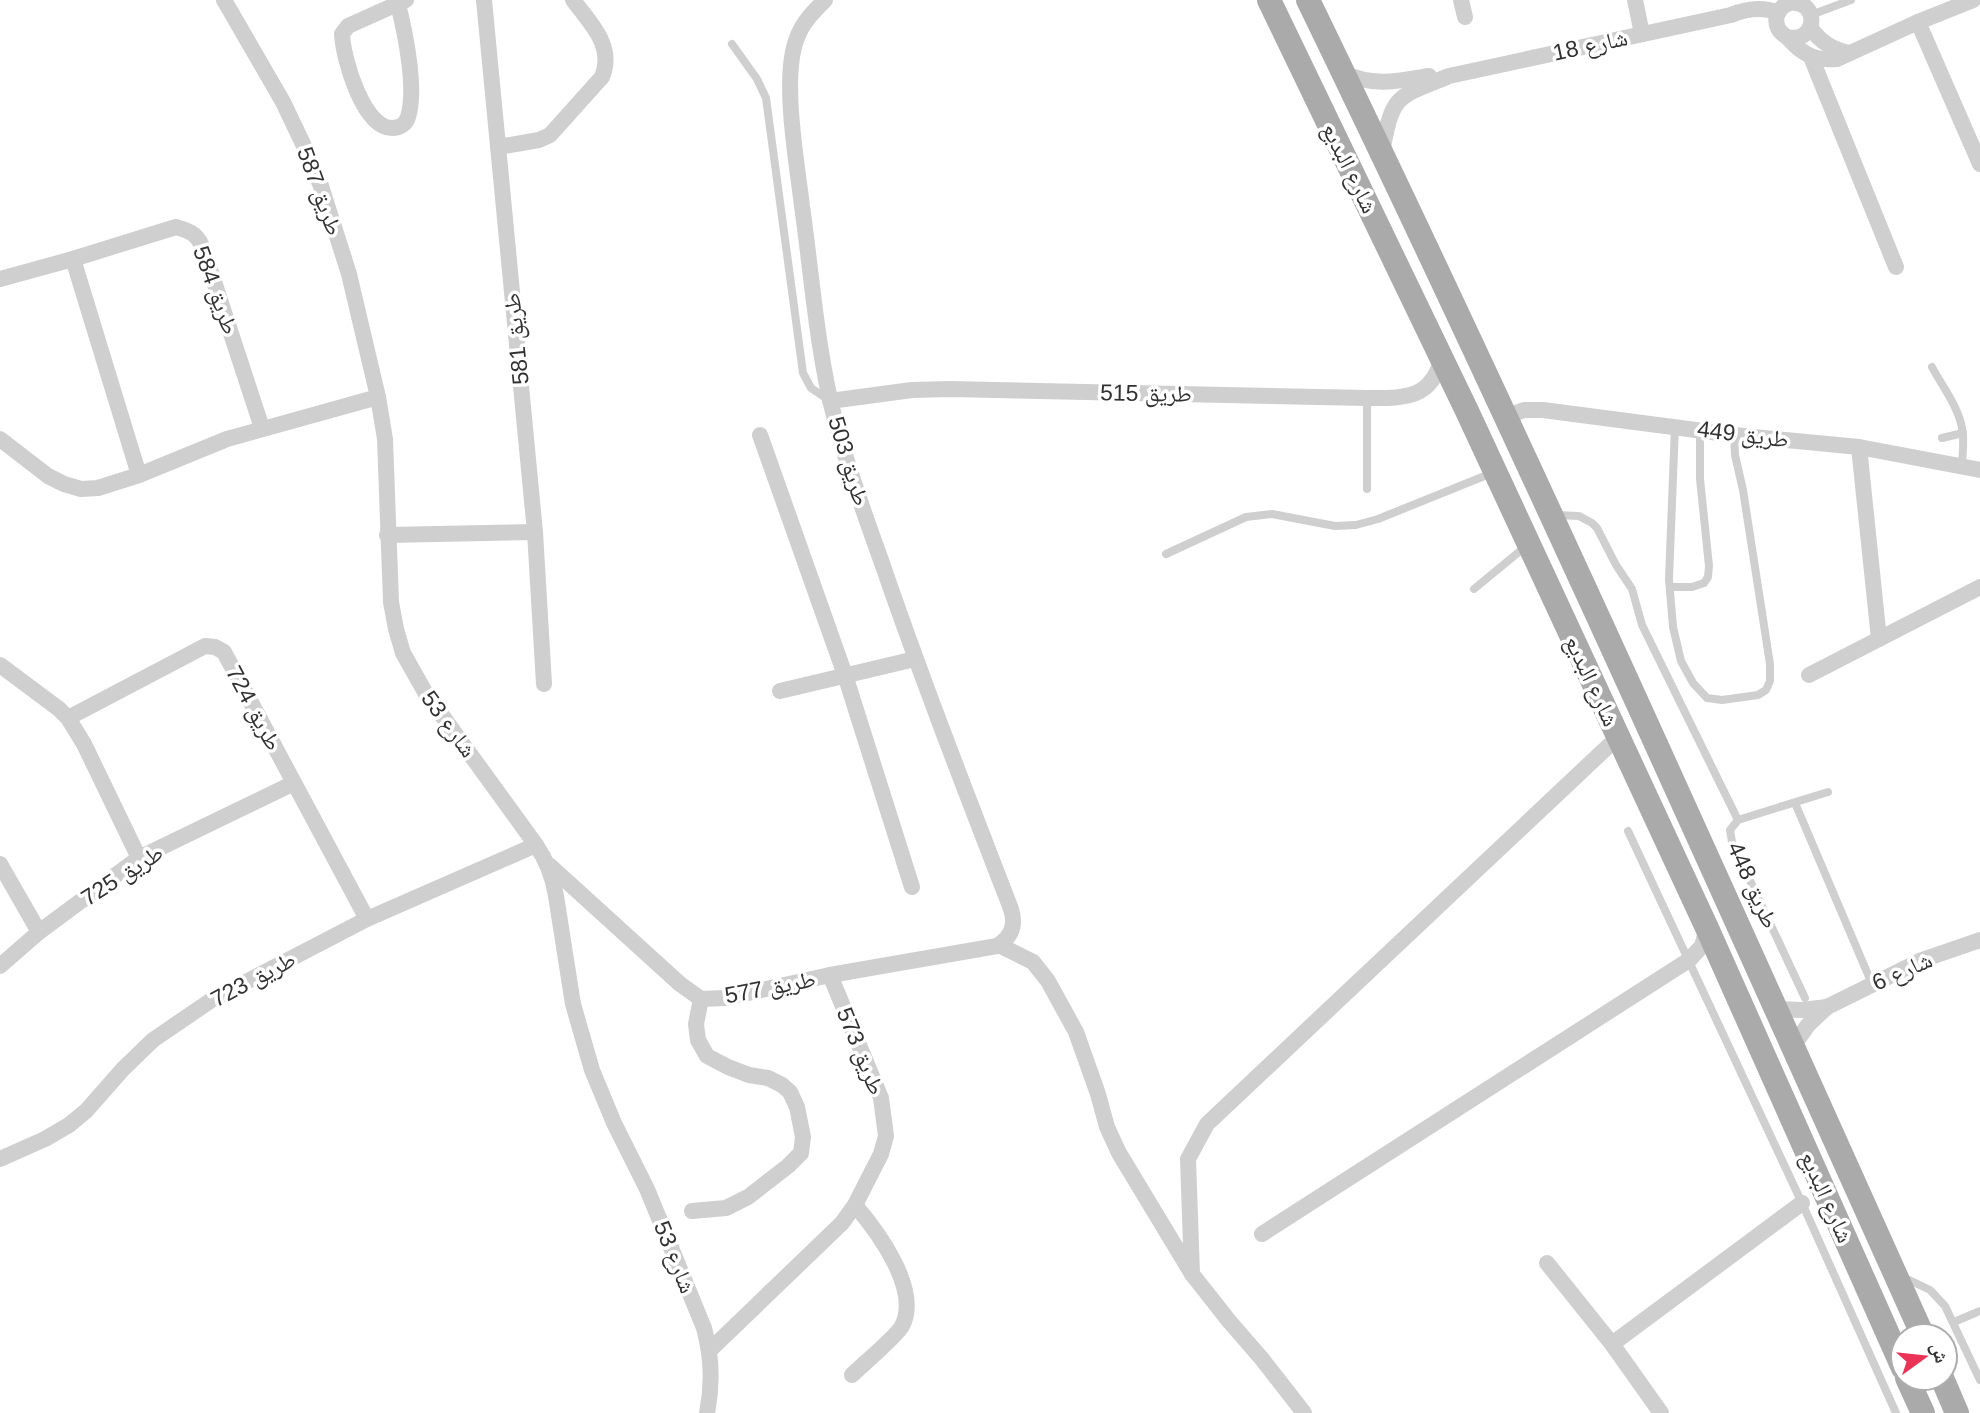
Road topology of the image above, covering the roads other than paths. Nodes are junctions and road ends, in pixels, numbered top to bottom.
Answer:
1 (224, 0) edge
2 (484, 0) edge
3 (573, 0) edge
4 (825, 0) edge
5 (1269, 0) edge
6 (1308, 0) edge
7 (1461, 0) edge
8 (1635, 0) edge
9 (1851, 0) edge
10 (1973, 0) edge
11 (402, 2) edge
12 (1465, 17) dead end
13 (1780, 17) edge
14 (1811, 21) junction
15 (1918, 22) junction
16 (1642, 34) junction
17 (732, 44) dead end
18 (1849, 53) junction
19 (1811, 57) junction
20 (1343, 73) junction
21 (1449, 75) junction
22 (498, 147) junction
23 (1382, 152) junction
24 (1980, 164) edge
25 (73, 259) junction
26 (1896, 267) dead end
27 (0, 279) edge
28 (1442, 359) junction
29 (1932, 367) dead end
30 (378, 397) junction
31 (1367, 398) junction
32 (830, 401) junction
33 (1505, 417) junction
34 (1675, 426) junction
35 (262, 428) junction
36 (1700, 429) junction
37 (1963, 433) junction
38 (760, 435) dead end
39 (1734, 435) junction
40 (1942, 438) dead end
41 (0, 439) edge
42 (1859, 447) junction
43 (1962, 467) junction
44 (1980, 470) edge
45 (1495, 472) junction
46 (139, 475) junction
47 (1367, 489) dead end
48 (1551, 516) junction
49 (535, 532) junction
50 (387, 535) junction
51 (1529, 544) junction
52 (1166, 554) dead end
53 (1670, 587) junction
54 (1980, 587) edge
55 (1474, 589) dead end
56 (1879, 639) junction
57 (915, 659) junction
58 (0, 665) edge
59 (845, 675) junction
60 (1809, 675) dead end
61 (544, 684) dead end
62 (780, 691) dead end
63 (68, 718) junction
64 (1618, 737) junction
65 (294, 783) junction
66 (1828, 792) dead end
67 (1795, 803) junction
68 (1738, 820) junction
69 (1628, 831) dead end
70 (536, 845) junction
71 (139, 858) junction
72 (547, 863) junction
73 (0, 864) edge
74 (912, 887) dead end
75 (367, 919) junction
76 (1707, 928) junction
77 (39, 932) junction
78 (1980, 940) edge
79 (999, 945) junction
80 (1721, 959) junction
81 (1689, 960) junction
82 (0, 966) edge
83 (830, 975) junction
84 (1872, 984) junction
85 (1805, 998) dead end
86 (701, 999) junction
87 (1827, 1007) junction
88 (1776, 1009) junction
89 (1793, 1046) junction
90 (0, 1159) edge
91 (1802, 1203) junction
92 (855, 1205) junction
93 (692, 1211) dead end
94 (1262, 1234) dead end
95 (1547, 1263) dead end
96 (1895, 1273) junction
97 (1192, 1274) junction
98 (1980, 1311) edge
99 (1917, 1322) edge
100 (1954, 1322) joint
101 (1959, 1333) edge
102 (1889, 1337) edge
103 (1612, 1344) junction
104 (710, 1350) junction
105 (852, 1375) dead end
106 (1980, 1380) edge
107 (1913, 1392) edge
108 (1947, 1392) edge
109 (707, 1413) edge
110 (1304, 1413) edge
111 (1661, 1413) edge
112 (1896, 1413) edge
113 (1923, 1413) edge
114 (1957, 1413) edge

1 - 30 street, طريق 587
2 - 22 street, طريق 581
3 - 22 street
4 - 32 street, طريق 503
5 - 28 main road, شارع البديع
6 - 20 main road, شارع البديع
7 - 12 street
8 - 16 street
9 - 14 lane
10 - 15 street
11 - 11 street
13 - 14 street, شارع 18
13 - 14 street
13 - 16 street, شارع 18
13 - 19 street
14 - 18 street
15 - 18 street
15 - 24 street
16 - 21 street, شارع 18
17 - 32 lane
18 - 19 street
19 - 26 street
20 - 21 street, شارع 18
20 - 23 main road, شارع البديع
21 - 23 street, شارع 18
22 - 49 street, طريق 581
23 - 33 main road, شارع البديع
25 - 27 street, طريق 584
25 - 35 street, طريق 584
25 - 46 street
28 - 31 street, طريق 515
28 - 45 main road, شارع البديع
29 - 37 lane
30 - 35 street
30 - 50 street, شارع 53
31 - 32 street, طريق 515
31 - 47 lane
32 - 57 street, طريق 503
33 - 34 street, طريق 449
33 - 48 main road, شارع البديع
34 - 36 street, طريق 449
34 - 53 lane
35 - 46 street
36 - 39 street, طريق 449
36 - 53 lane
37 - 40 lane
37 - 43 lane
38 - 59 street
39 - 42 street, طريق 449
39 - 53 lane
41 - 46 street
42 - 43 street, طريق 449
42 - 56 street
43 - 44 street, طريق 449
45 - 51 main road, شارع البديع
45 - 52 lane
48 - 68 lane
48 - 88 main road, شارع البديع
49 - 50 street
49 - 61 street, طريق 581
50 - 70 street, شارع 53
51 - 55 lane
51 - 64 main road, شارع البديع
54 - 56 street
56 - 60 street
57 - 59 street
57 - 79 street, طريق 503
58 - 63 street
59 - 62 street
59 - 74 street
63 - 65 street, طريق 724
63 - 71 street
64 - 76 main road, شارع البديع
64 - 97 street
65 - 71 street, طريق 725
65 - 75 street, طريق 724
66 - 67 lane, طريق 448
67 - 68 lane, طريق 448
67 - 84 lane
68 - 85 lane, طريق 448
69 - 81 lane
70 - 72 street, شارع 53
70 - 75 street, طريق 723
71 - 77 street, طريق 725
72 - 86 street, طريق 577
72 - 104 street, شارع 53
73 - 77 street
75 - 90 street, طريق 723
76 - 80 main road, شارع البديع
76 - 81 street
77 - 82 street, طريق 725
78 - 84 street, شارع 6
79 - 83 street, طريق 577
79 - 97 street
80 - 81 street
80 - 102 main road, شارع البديع
81 - 91 lane
81 - 94 street
83 - 86 street, طريق 577
83 - 92 street, طريق 573
84 - 87 street, شارع 6
86 - 93 street
87 - 88 street, شارع 6
87 - 89 street, شارع 6
88 - 89 main road, شارع البديع
89 - 96 main road, شارع البديع
91 - 103 street
91 - 112 lane
92 - 104 street, طريق 573
92 - 105 street
95 - 103 street
96 - 99 main road, شارع البديع
96 - 100 lane
97 - 110 street
98 - 100 lane
101 - 106 lane
103 - 111 street
104 - 109 street, شارع 53
107 - 113 main road
108 - 114 main road

